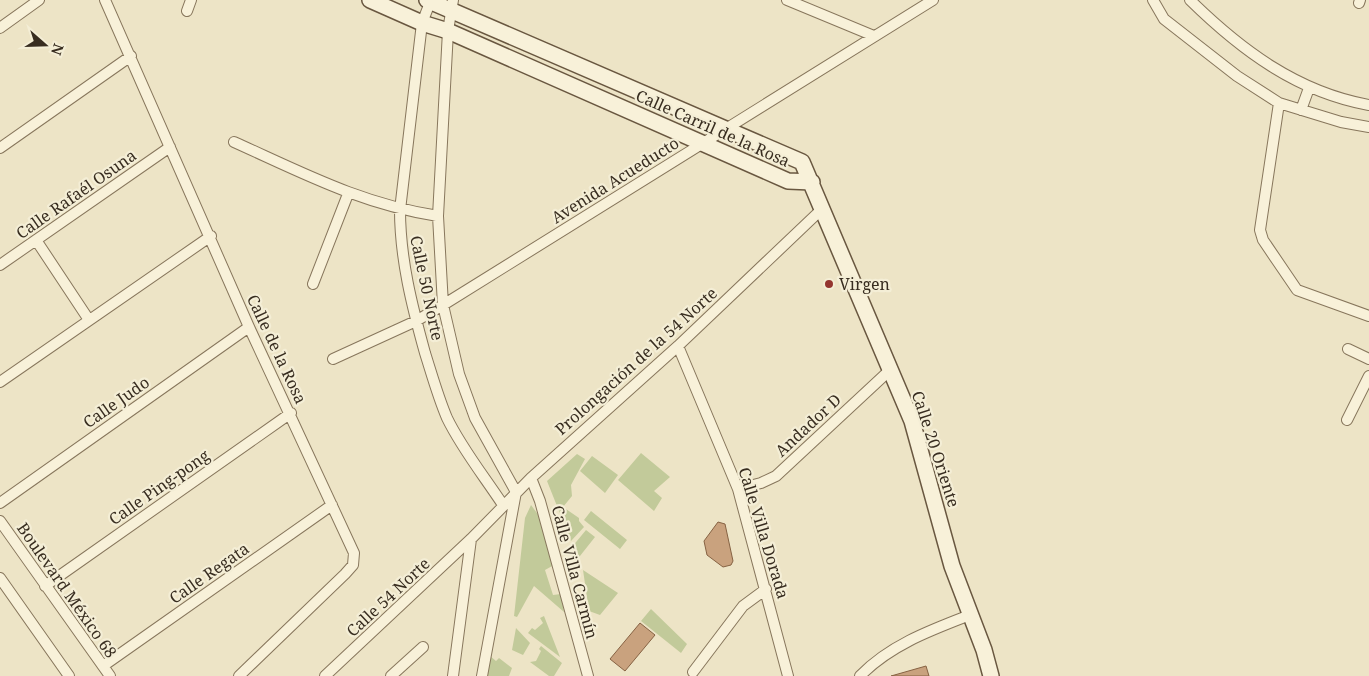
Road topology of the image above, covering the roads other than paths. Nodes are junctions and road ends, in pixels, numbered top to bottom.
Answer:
1 (39, 0) edge
2 (105, 0) edge
3 (191, 0) edge
4 (370, 0) edge
5 (787, 0) edge
6 (933, 0) edge
7 (1153, 0) edge
8 (1190, 0) edge
9 (429, 1) edge
10 (453, 5) edge
11 (187, 11) dead end
12 (422, 23) junction
13 (0, 28) edge
14 (448, 31) junction
15 (874, 36) junction
16 (131, 56) junction
17 (1309, 88) junction
18 (1279, 103) junction
19 (1369, 105) edge
20 (1301, 110) junction
21 (1369, 127) edge
22 (726, 129) junction
23 (234, 142) dead end
24 (703, 143) junction
25 (170, 147) junction
26 (0, 148) edge
27 (812, 182) junction
28 (348, 194) junction
29 (823, 208) junction
30 (400, 210) junction
31 (438, 216) junction
32 (211, 236) junction
33 (36, 240) junction
34 (0, 265) edge
35 (313, 284) dead end
36 (443, 305) junction
37 (1369, 316) edge
38 (89, 320) junction
39 (416, 320) junction
40 (249, 326) junction
41 (678, 346) junction
42 (1348, 349) dead end
43 (333, 359) dead end
44 (1369, 360) edge
45 (890, 370) junction
46 (1369, 376) edge
47 (0, 382) edge
48 (291, 413) junction
49 (1347, 420) dead end
50 (530, 478) junction
51 (738, 489) junction
52 (516, 492) junction
53 (0, 503) edge
54 (503, 504) junction
55 (332, 505) junction
56 (0, 521) edge
57 (471, 539) junction
58 (0, 578) edge
59 (45, 586) junction
60 (766, 589) junction
61 (970, 615) junction
62 (423, 647) dead end
63 (103, 666) junction
64 (693, 672) dead end
65 (69, 676) edge
66 (110, 676) edge
67 (239, 676) edge
68 (325, 676) edge
69 (391, 676) edge
70 (453, 676) edge
71 (482, 676) edge
72 (588, 676) edge
73 (788, 676) edge
74 (860, 676) edge
75 (990, 676) edge

1 - 13 street
2 - 16 street, Calle de la Rosa
3 - 11 street
4 - 12 main road, Calle Carril de la Rosa
5 - 15 street
6 - 15 street, Avenida Acueducto
7 - 18 street
8 - 17 street
9 - 10 main road, Calle Carril de la Rosa
9 - 12 street, Calle 50 Norte
10 - 14 street, Calle 50 Norte
10 - 22 main road, Calle Carril de la Rosa
12 - 14 main road, Calle Carril de la Rosa
12 - 30 street, Calle 50 Norte
14 - 24 main road, Calle Carril de la Rosa
14 - 31 street, Calle 50 Norte
15 - 22 street, Avenida Acueducto
16 - 25 street, Calle de la Rosa
16 - 26 street
17 - 19 street
17 - 20 street
18 - 20 street
18 - 37 street
20 - 21 street
22 - 24 street, Avenida Acueducto
22 - 27 main road, Calle Carril de la Rosa
23 - 28 street
24 - 27 main road, Calle Carril de la Rosa
24 - 36 street, Avenida Acueducto
25 - 32 street, Calle de la Rosa
25 - 33 street, Calle Rafaél Osuna
27 - 29 main road, Calle 20 Oriente
28 - 30 street
28 - 35 street
29 - 41 street, Prolongación de la 54 Norte
29 - 45 main road, Calle 20 Oriente
30 - 31 street
30 - 39 street, Calle 50 Norte
31 - 36 street, Calle 50 Norte
32 - 38 street
32 - 40 street, Calle de la Rosa
33 - 34 street, Calle Rafaél Osuna
33 - 38 street
36 - 39 street, Avenida Acueducto
36 - 52 street, Calle 50 Norte
38 - 47 street
39 - 43 street, Avenida Acueducto
39 - 54 street, Calle 50 Norte
40 - 48 street, Calle de la Rosa
40 - 53 street, Calle Judo
41 - 50 street, Prolongación de la 54 Norte
41 - 51 street, Calle Villa Dorada
42 - 44 street
45 - 51 street, Andador D
45 - 61 main road, Calle 20 Oriente
46 - 49 street
48 - 55 street, Calle de la Rosa
48 - 59 street, Calle Ping-pong
50 - 52 street, Prolongación de la 54 Norte
50 - 72 street, Calle Villa Carmín
51 - 60 street, Calle Villa Dorada
52 - 54 street, Prolongación de la 54 Norte
52 - 71 street
54 - 57 street, Prolongación de la 54 Norte
55 - 63 street, Calle Regata
55 - 67 street, Calle de la Rosa
56 - 59 street, Boulevard México 68
57 - 68 street, Calle 54 Norte
57 - 70 street
58 - 65 street
59 - 63 street, Boulevard México 68
60 - 64 street
60 - 73 street, Calle Villa Dorada
61 - 74 street
61 - 75 main road, Calle 20 Oriente
62 - 69 street
63 - 66 street, Boulevard México 68

